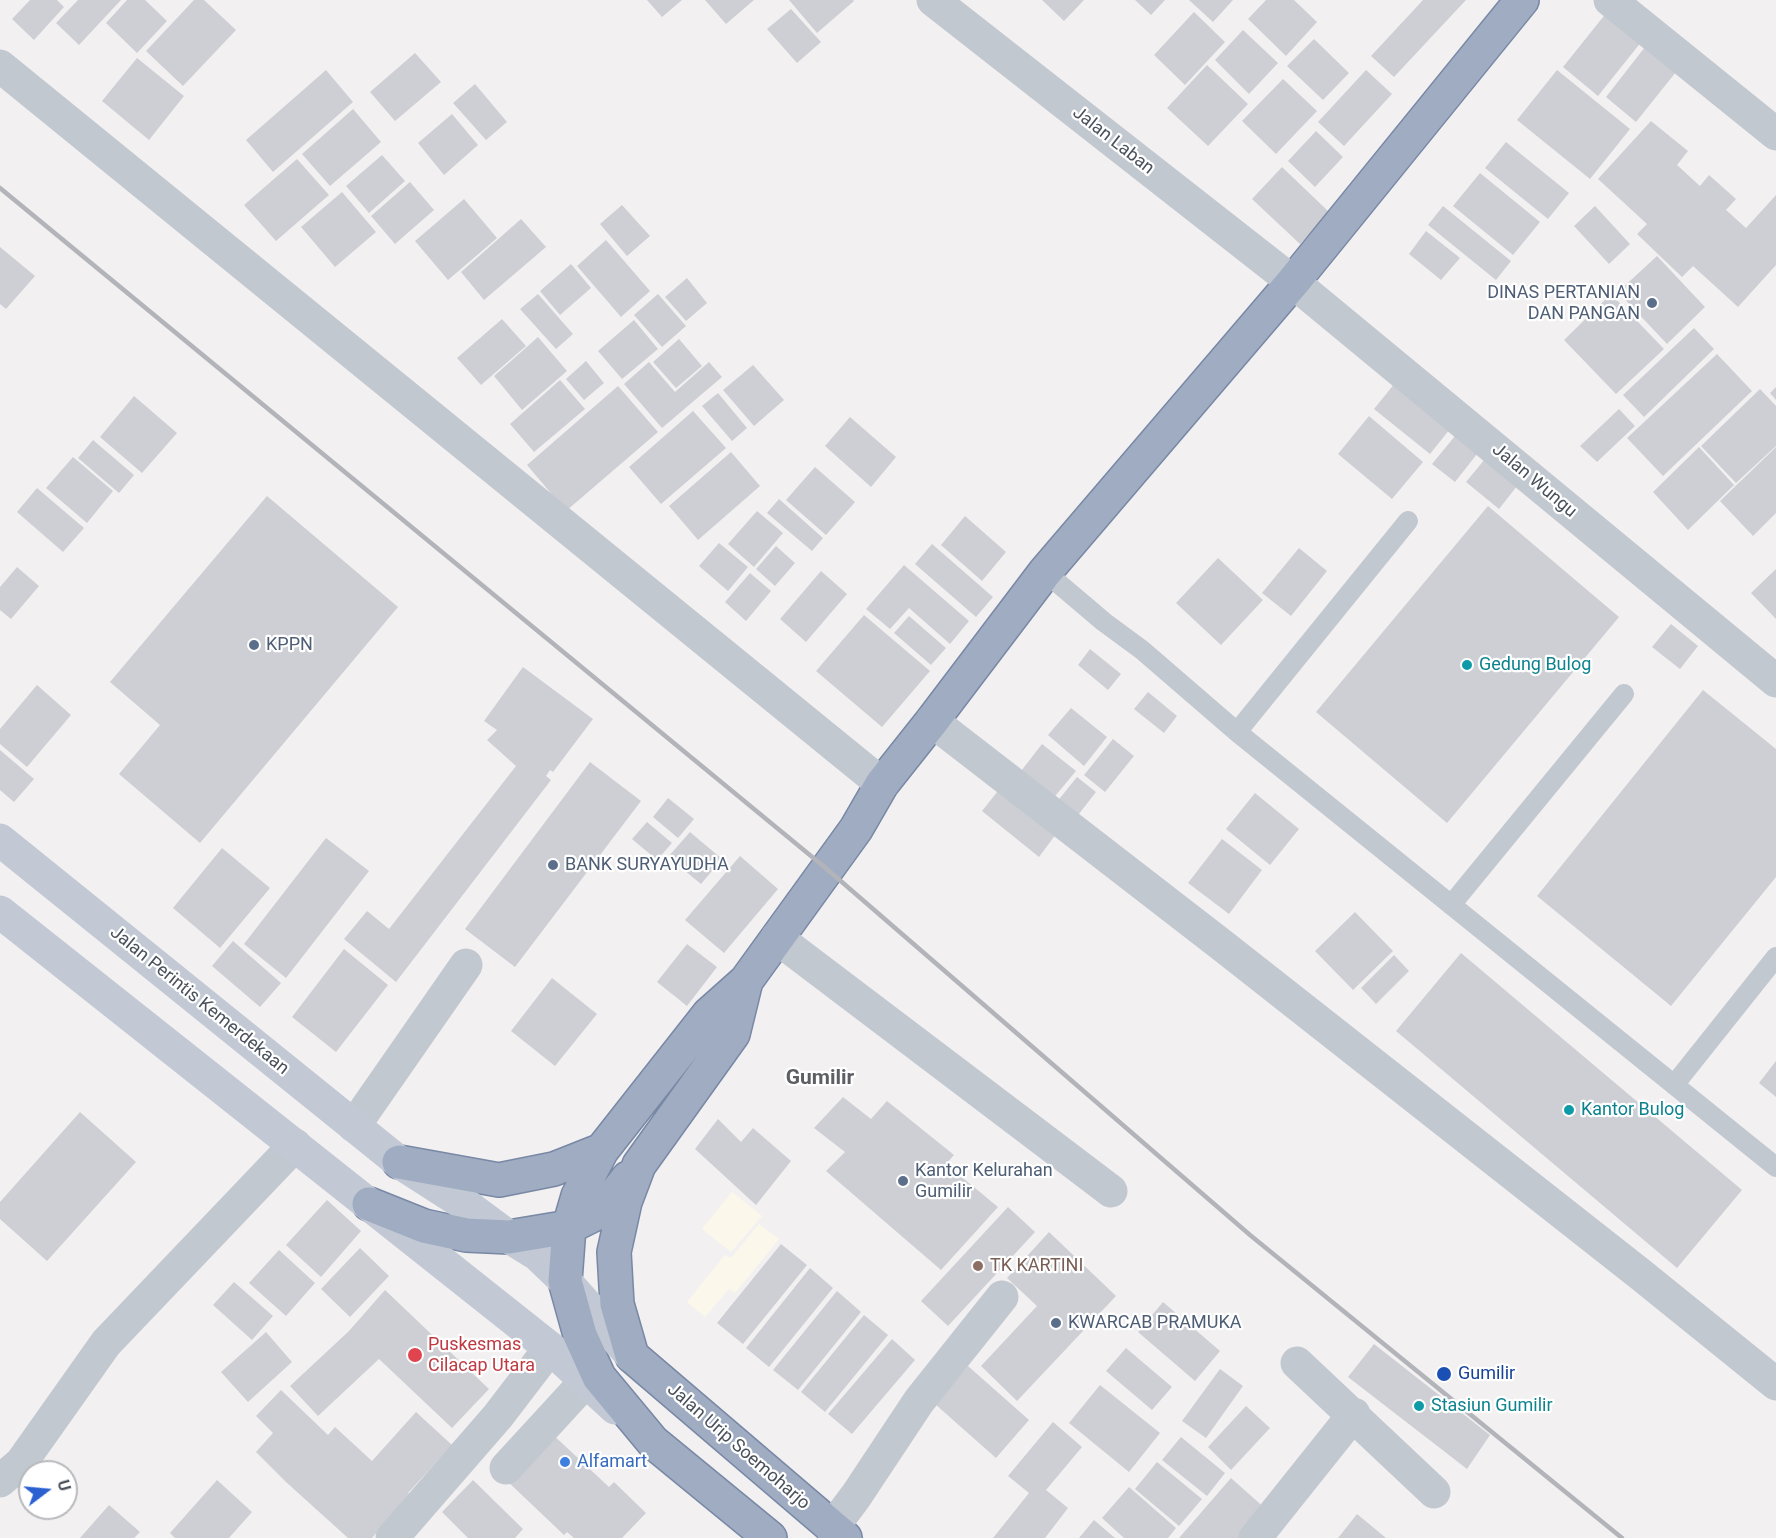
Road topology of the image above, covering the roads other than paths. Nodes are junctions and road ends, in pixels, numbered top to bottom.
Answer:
1 (933, 0) edge
2 (1522, 0) edge
3 (1610, 0) edge
4 (0, 66) edge
5 (1776, 134) edge
6 (1293, 282) junction
7 (1408, 521) dead end
8 (1045, 572) junction
9 (1776, 681) edge
10 (1624, 694) dead end
11 (932, 721) junction
12 (1237, 732) junction
13 (882, 784) junction
14 (0, 840) edge
15 (1451, 905) junction
16 (0, 912) edge
17 (777, 938) junction
18 (1776, 957) edge
19 (466, 965) dead end
20 (746, 981) junction
21 (1674, 1085) junction
22 (354, 1126) junction
23 (295, 1145) junction
24 (602, 1150) junction
25 (399, 1162) junction
26 (639, 1165) junction
27 (1776, 1167) edge
28 (1111, 1191) dead end
29 (369, 1204) junction
30 (569, 1227) junction
31 (509, 1237) junction
32 (565, 1281) junction
33 (1002, 1297) dead end
34 (550, 1348) junction
35 (632, 1356) junction
36 (1297, 1363) dead end
37 (585, 1382) junction
38 (1776, 1384) edge
39 (1354, 1414) junction
40 (653, 1442) junction
41 (506, 1468) dead end
42 (0, 1481) edge
43 (1434, 1492) dead end
44 (838, 1533) edge
45 (392, 1538) edge
46 (770, 1538) edge
47 (1255, 1538) edge

1 - 6 street, Jalan Laban
2 - 6 highway
3 - 5 street
4 - 13 street
6 - 8 highway
6 - 9 street, Jalan Wungu
7 - 12 lane
8 - 11 highway
8 - 12 lane
10 - 15 lane
11 - 13 highway
11 - 38 street
12 - 15 lane
13 - 17 highway
14 - 22 main road, Jalan Perintis Kemerdekaan
15 - 21 lane
16 - 23 main road
17 - 20 highway
17 - 28 street
18 - 21 lane
19 - 22 street
20 - 24 highway
20 - 26 highway
21 - 27 lane
22 - 25 main road, Jalan Perintis Kemerdekaan
23 - 29 main road
23 - 42 street
24 - 25 highway
24 - 30 highway
25 - 31 main road, Jalan Perintis Kemerdekaan
26 - 30 highway
26 - 35 highway
29 - 31 highway
29 - 34 main road
30 - 31 highway
30 - 32 highway
31 - 32 main road, Jalan Perintis Kemerdekaan
32 - 35 main road, Jalan Perintis Kemerdekaan
32 - 40 highway
33 - 44 street
34 - 37 main road
34 - 45 street
35 - 44 highway, Jalan Urip Soemoharjo
36 - 39 street
37 - 40 main road
37 - 41 street
39 - 43 street
39 - 47 street
40 - 46 highway

